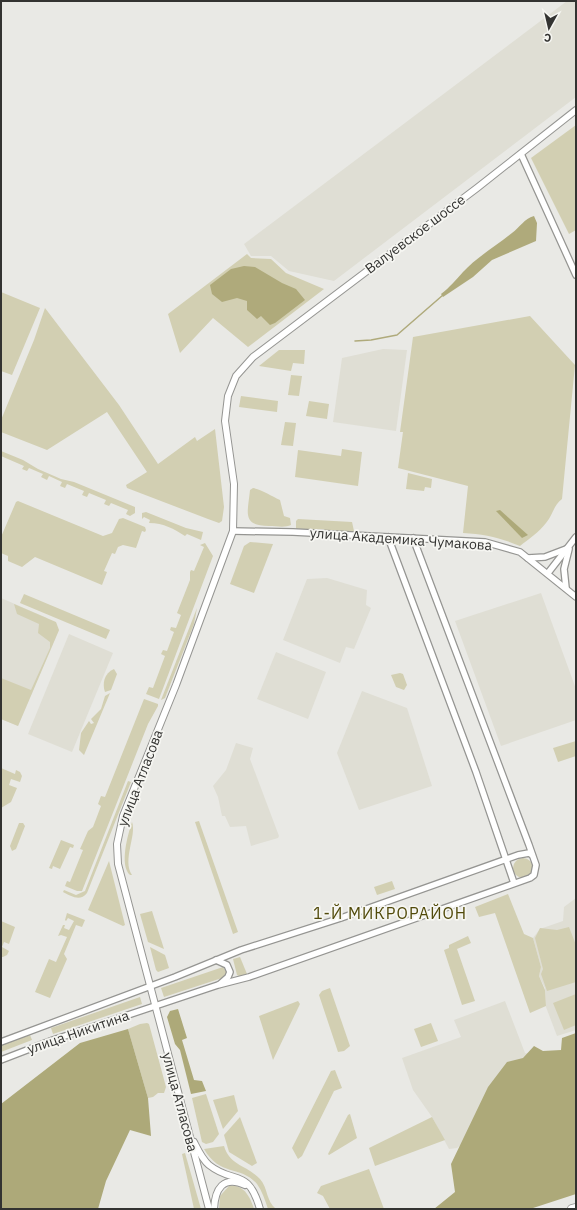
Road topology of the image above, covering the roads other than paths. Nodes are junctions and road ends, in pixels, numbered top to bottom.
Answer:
1 (576, 110) edge
2 (521, 154) junction
3 (576, 275) edge
4 (253, 357) joint
5 (233, 531) junction
6 (388, 536) junction
7 (576, 537) edge
8 (413, 538) junction
9 (569, 547) junction
10 (528, 558) junction
11 (548, 573) junction
12 (566, 588) junction
13 (576, 597) edge
14 (532, 855) junction
15 (506, 859) junction
16 (514, 884) junction
17 (216, 960) junction
18 (218, 985) junction
19 (149, 986) junction
20 (155, 1006) junction
21 (1, 1042) edge
22 (1, 1060) edge
23 (189, 1134) junction
24 (250, 1186) junction
25 (576, 1208) edge
26 (210, 1209) edge
27 (214, 1209) edge
28 (260, 1209) edge
29 (572, 1209) edge

1 - 2 main road, Валуевское шоссе
2 - 3 street
2 - 4 main road, Валуевское шоссе
4 - 5 main road, улица Атласова
5 - 6 street, улица Академика Чумакова
5 - 19 main road, улица Атласова
6 - 8 street, улица Академика Чумакова
6 - 15 street
7 - 9 street
8 - 10 street, улица Академика Чумакова
8 - 14 street
9 - 10 street
9 - 11 street
9 - 12 street
10 - 11 street, улица Академика Чумакова
11 - 12 street, улица Академика Чумакова
12 - 13 street, улица Академика Чумакова
14 - 15 street, улица Никитина
14 - 16 street, улица Никитина
15 - 16 street
15 - 17 street, улица Никитина
16 - 18 street, улица Никитина
17 - 18 street
17 - 19 street, улица Никитина
18 - 20 street, улица Никитина
19 - 20 main road, улица Атласова
19 - 21 street, улица Никитина
20 - 22 street, улица Никитина
20 - 23 main road, улица Атласова
23 - 24 main road
23 - 26 main road, улица Атласова
24 - 27 main road
24 - 28 main road
25 - 29 highway

